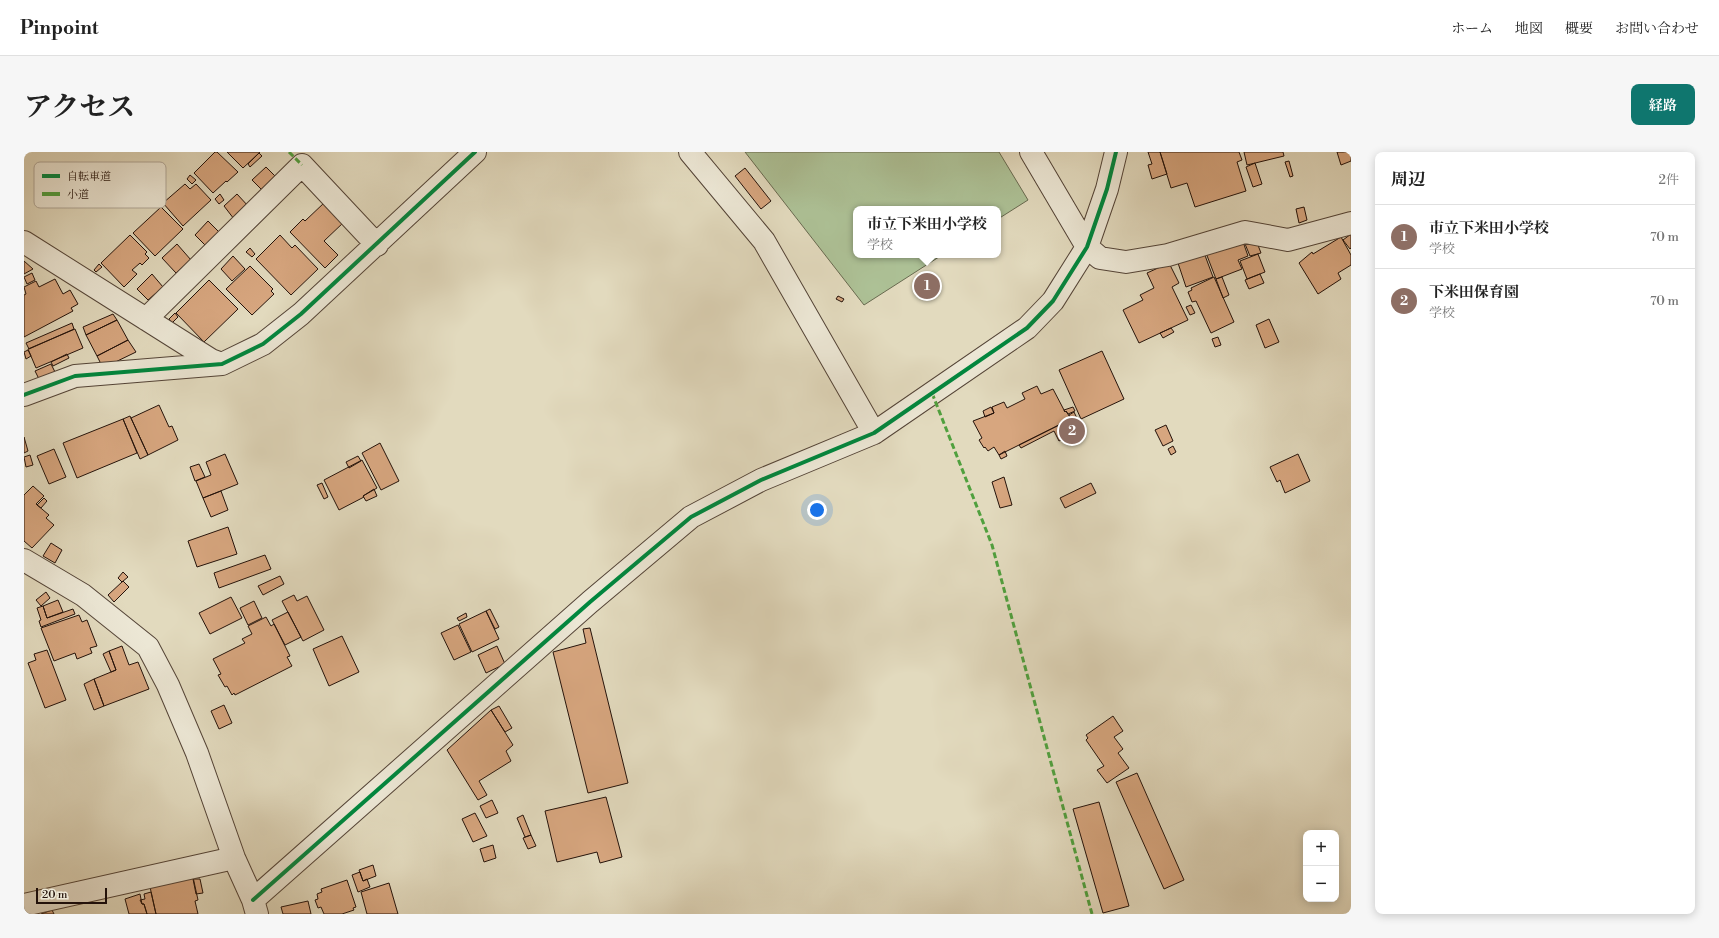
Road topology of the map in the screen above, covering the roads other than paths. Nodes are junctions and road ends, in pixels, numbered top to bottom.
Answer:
1 (475, 152) edge
2 (690, 152) edge
3 (1031, 152) edge
4 (1116, 152) edge
5 (1351, 223) edge
6 (24, 242) edge
7 (377, 245) junction
8 (1087, 247) junction
9 (146, 319) junction
10 (222, 364) junction
11 (24, 394) edge
12 (874, 433) junction
13 (24, 560) edge
14 (234, 858) junction
15 (24, 905) edge
16 (255, 907) edge

1 - 7 street
2 - 12 street
3 - 8 street
4 - 8 street
5 - 8 street
6 - 9 street
7 - 9 street
7 - 10 street
8 - 12 street
9 - 10 street
10 - 11 street
12 - 16 street
13 - 14 street
14 - 15 street
14 - 16 street

